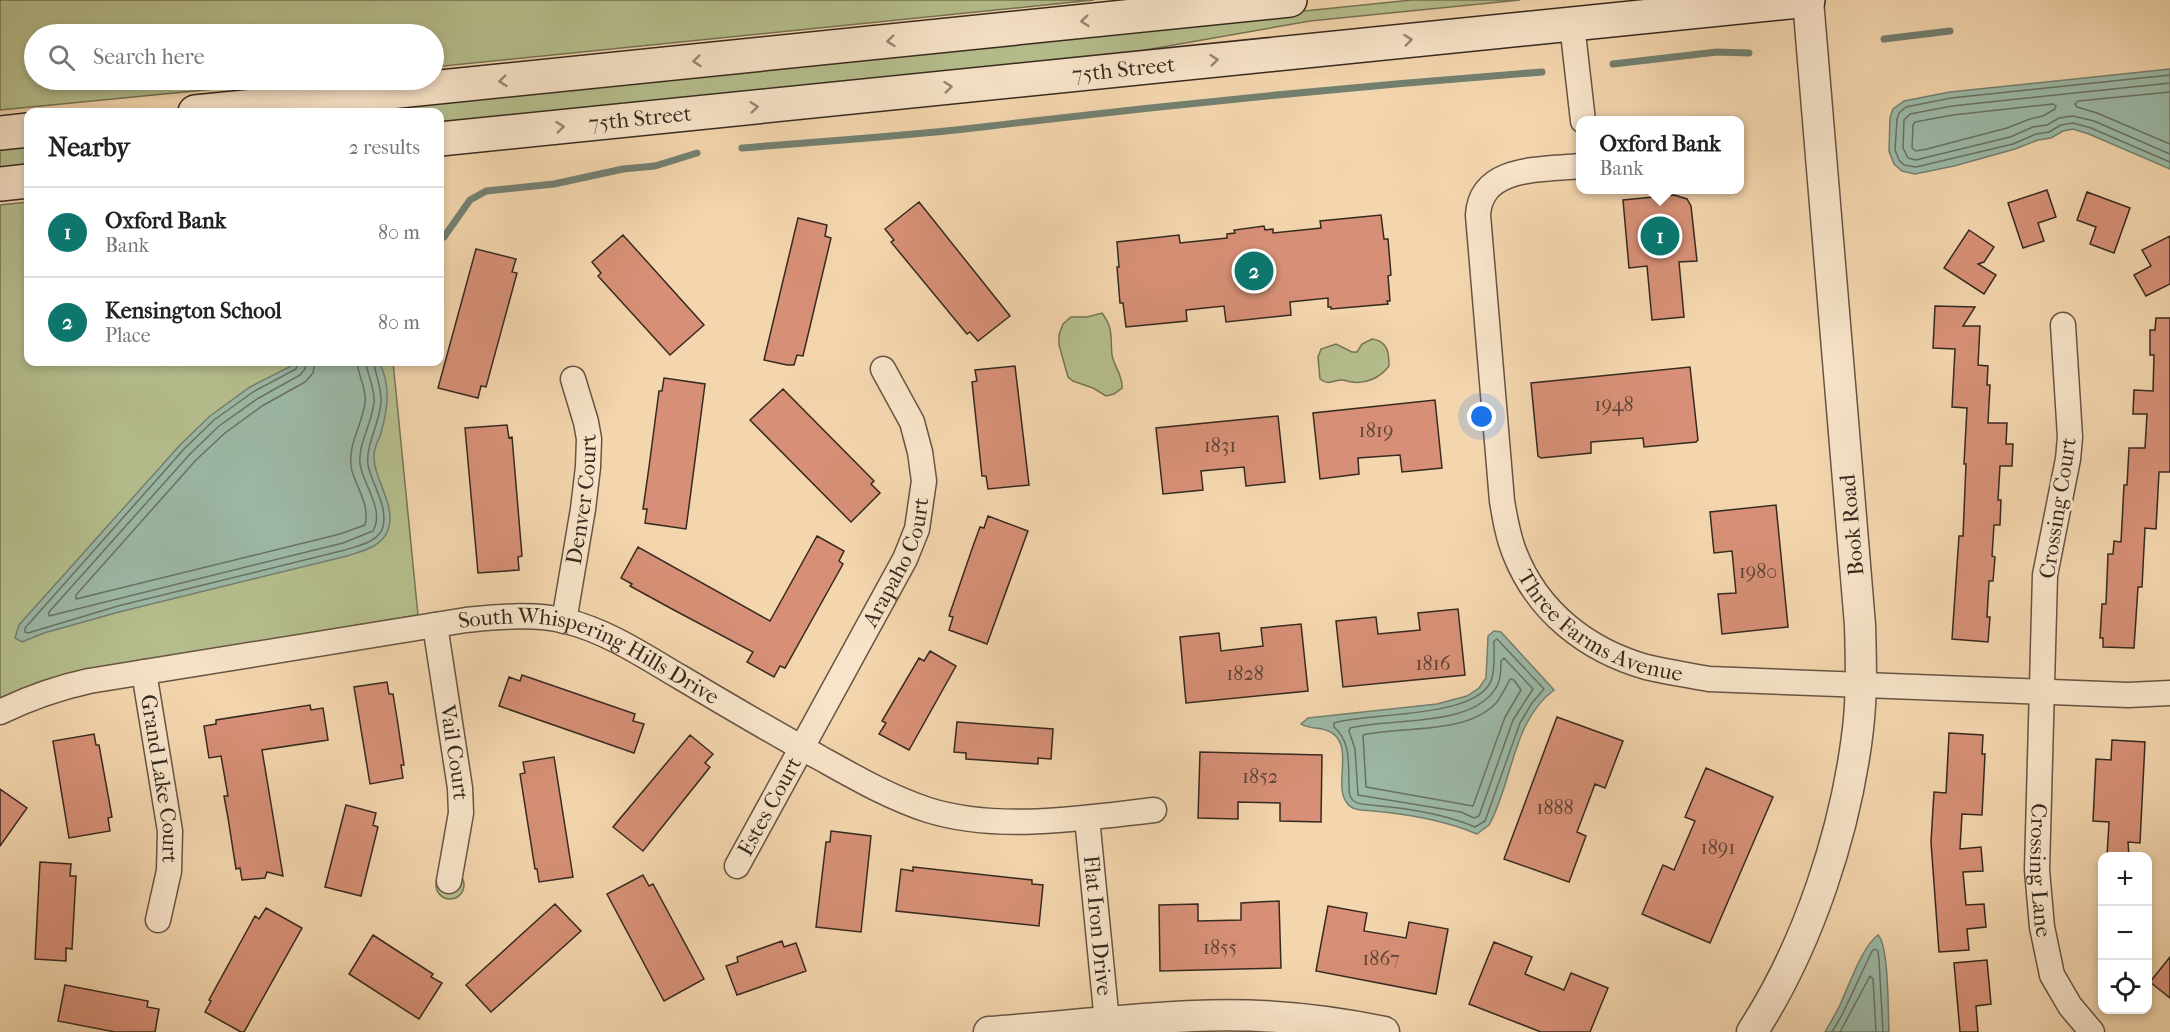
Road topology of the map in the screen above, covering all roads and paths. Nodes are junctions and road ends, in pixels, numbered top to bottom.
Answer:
1 (1290, 0) edge
2 (1808, 0) edge
3 (1572, 24) junction
4 (444, 87) edge
5 (410, 90) edge
6 (234, 108) edge
7 (1583, 116) edge
8 (24, 130) edge
9 (0, 132) edge
10 (444, 139) edge
11 (1576, 167) edge
12 (24, 181) edge
13 (0, 184) edge
14 (2063, 325) dead end
15 (883, 369) dead end
16 (573, 379) dead end
17 (564, 621) junction
18 (435, 625) junction
19 (144, 672) junction
20 (1861, 685) junction
21 (2042, 692) junction
22 (2170, 693) edge
23 (0, 712) edge
24 (802, 749) junction
25 (1154, 810) dead end
26 (1087, 818) junction
27 (737, 866) dead end
28 (449, 881) dead end
29 (158, 920) dead end
30 (1108, 1027) edge
31 (2088, 1031) edge
32 (989, 1032) edge
33 (1384, 1032) edge
34 (1752, 1032) edge

1 -> 4 main road
2 - 3 main road, 75th Street
2 - 20 street, Book Road
3 - 7 street
10 -> 3 main road, 75th Street
5 -> 6 main road
8 - 9 main road
11 - 20 street, Three Farms Avenue
12 - 13 main road
14 - 21 street, Crossing Court
15 - 24 street, Arapaho Court
16 - 17 street, Denver Court
17 - 18 street, South Whispering Hills Drive
17 - 24 street, South Whispering Hills Drive
18 - 19 street, South Whispering Hills Drive
18 - 28 street, Vail Court
19 - 23 street, South Whispering Hills Drive
19 - 29 street, Grand Lake Court
20 - 21 street, Three Farms Avenue
20 - 34 street, Book Road
21 - 22 street, Three Farms Avenue
21 - 31 street, Crossing Lane
24 - 26 street, South Whispering Hills Drive
24 - 27 street, Estes Court
25 - 26 street, South Whispering Hills Drive
26 - 30 street, Flat Iron Drive
30 - 32 street
30 - 33 street

